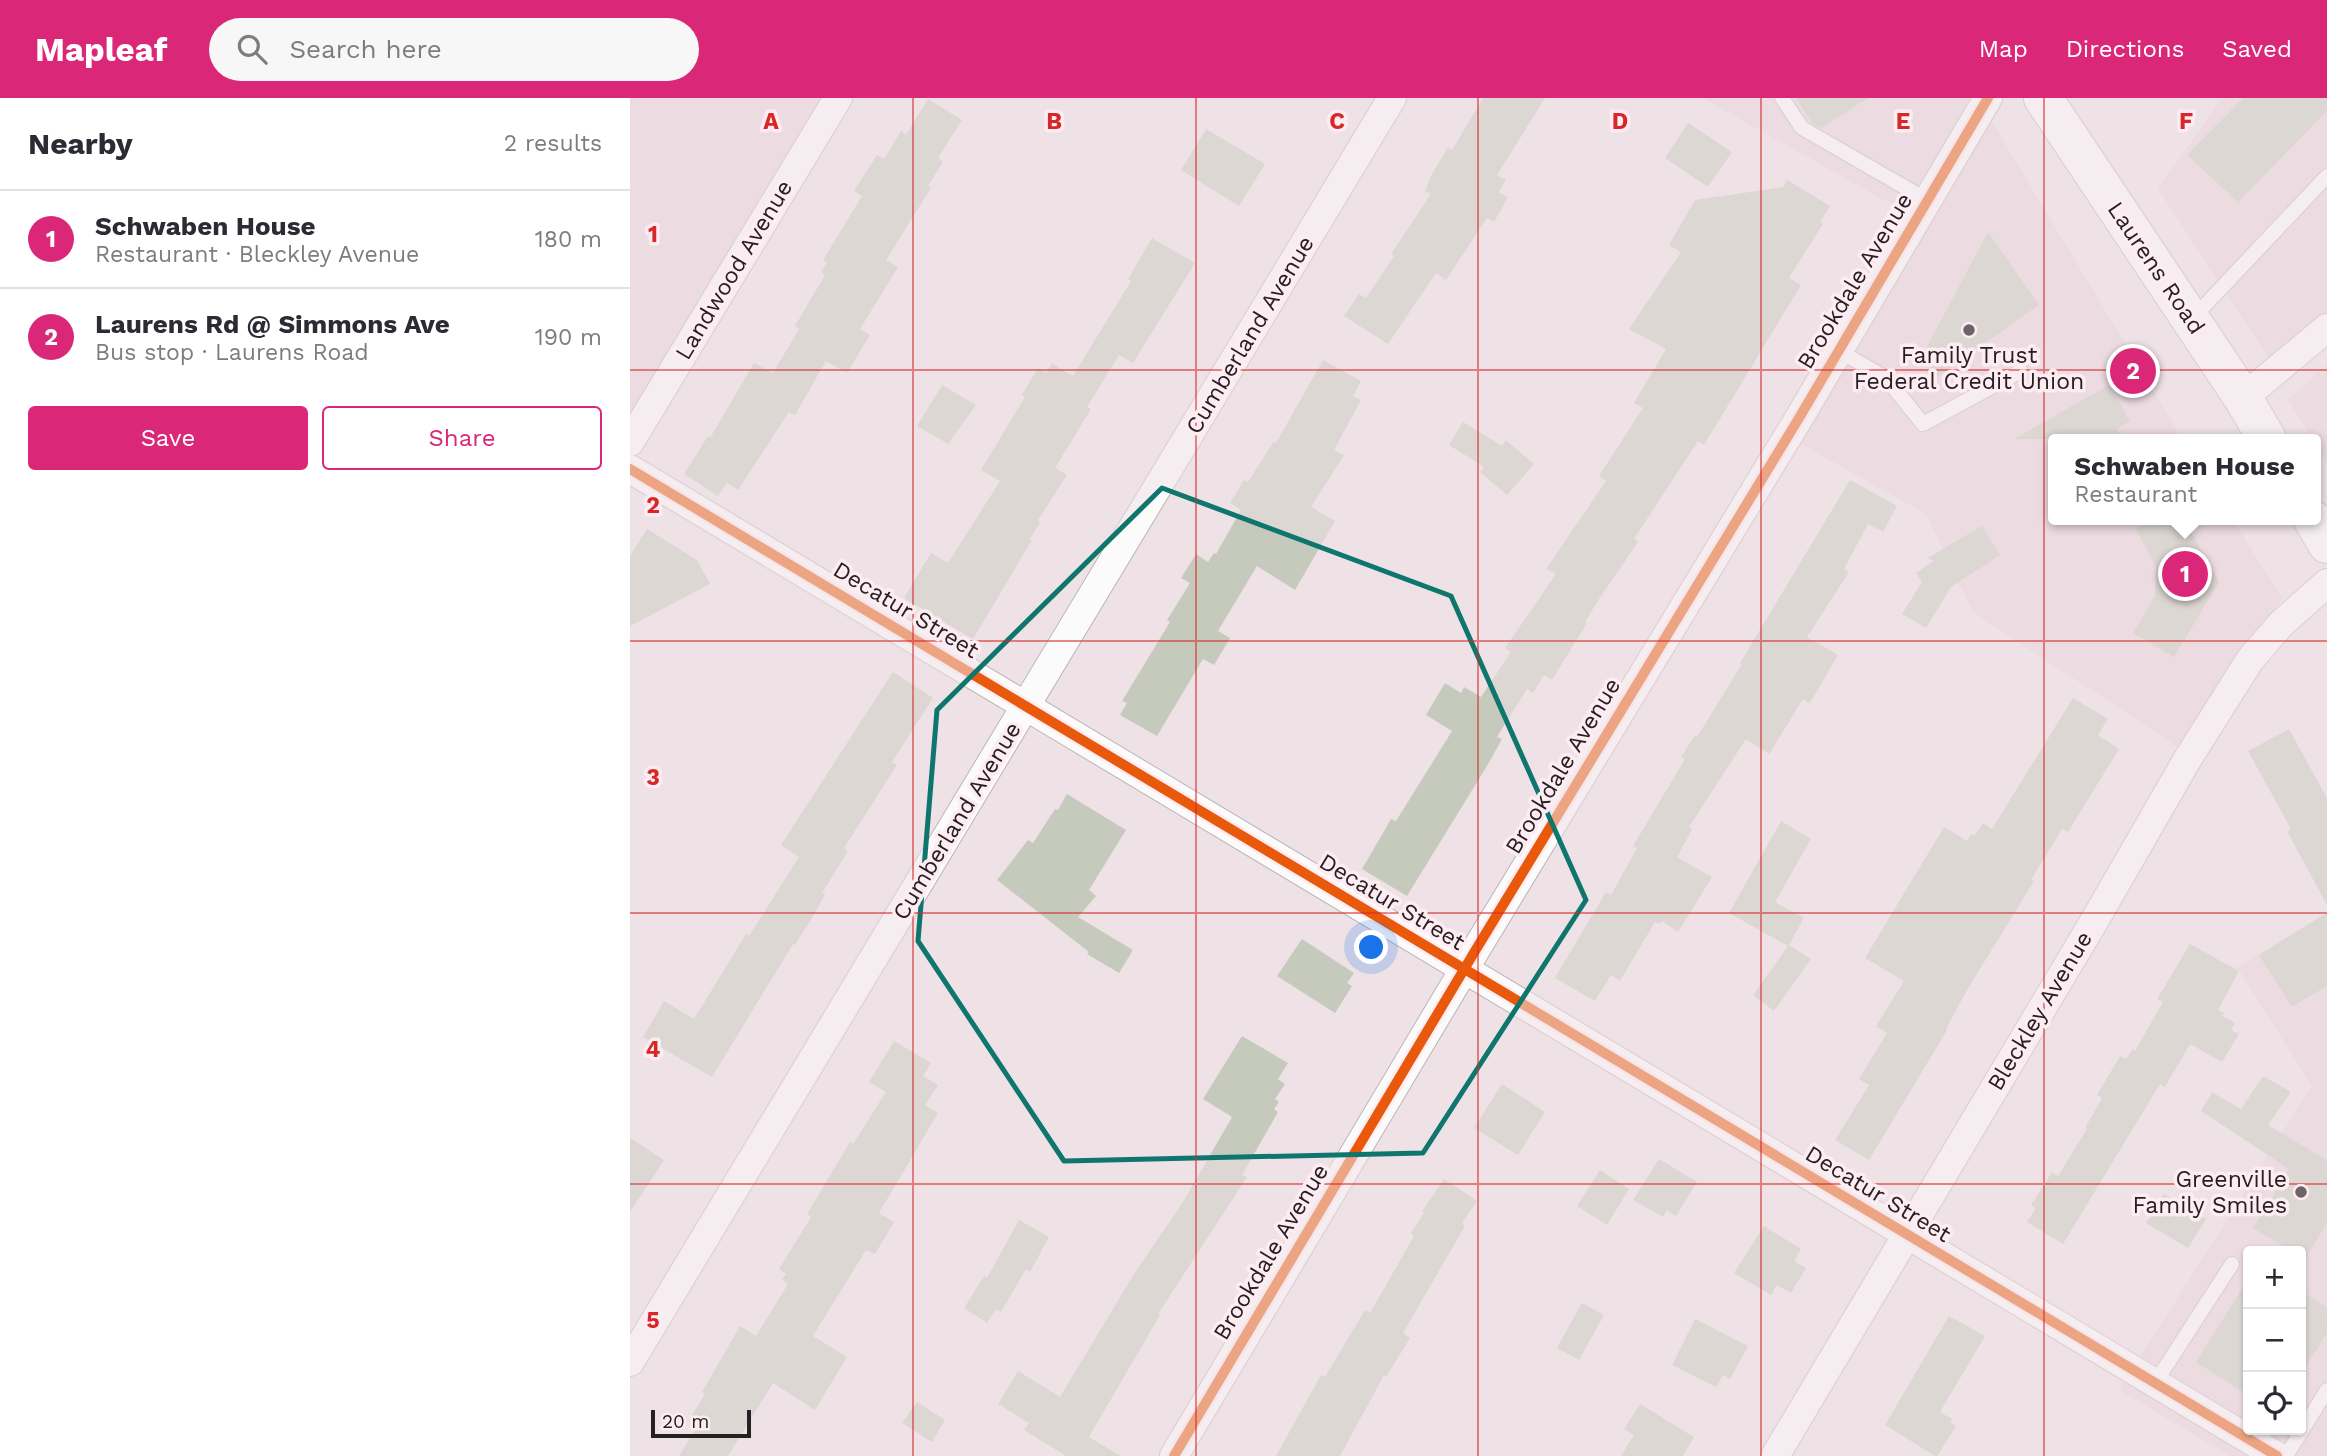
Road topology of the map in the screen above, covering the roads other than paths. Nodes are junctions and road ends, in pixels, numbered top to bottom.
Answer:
1 (838, 98) edge
2 (1392, 98) edge
3 (1782, 98) edge
4 (1988, 98) edge
5 (2043, 98) edge
6 (2327, 176) edge
7 (1927, 201) junction
8 (2191, 320) junction
9 (2327, 328) edge
10 (1839, 351) junction
11 (2021, 370) dead end
12 (2243, 398) junction
13 (2264, 434) edge
14 (630, 442) edge
15 (630, 469) edge
16 (2316, 525) edge
17 (2327, 544) edge
18 (2327, 583) edge
19 (1027, 706) junction
20 (1463, 970) junction
21 (1906, 1235) junction
22 (2232, 1264) dead end
23 (630, 1363) edge
24 (2155, 1384) junction
25 (2327, 1390) edge
26 (1174, 1456) edge
27 (1775, 1456) edge
28 (2277, 1456) edge
29 (2286, 1456) edge

1 - 14 street, Landwood Avenue
2 - 19 street, Cumberland Avenue
3 - 7 lane
4 - 7 street, Brookdale Avenue
5 - 8 main road, Laurens Road
6 - 8 lane
7 - 10 street, Brookdale Avenue
8 - 12 main road, Laurens Road
9 - 12 street
10 - 11 lane
10 - 20 street, Brookdale Avenue
12 - 13 main road, Laurens Road
15 - 19 street, Decatur Street
16 - 17 main road
18 - 21 street, Bleckley Avenue
19 - 20 street, Decatur Street
19 - 23 street, Cumberland Avenue
20 - 21 street, Decatur Street
20 - 26 street, Brookdale Avenue
21 - 24 street, Decatur Street
21 - 27 street, Bleckley Avenue
22 - 24 lane
24 - 28 street, Decatur Street
25 - 29 lane

